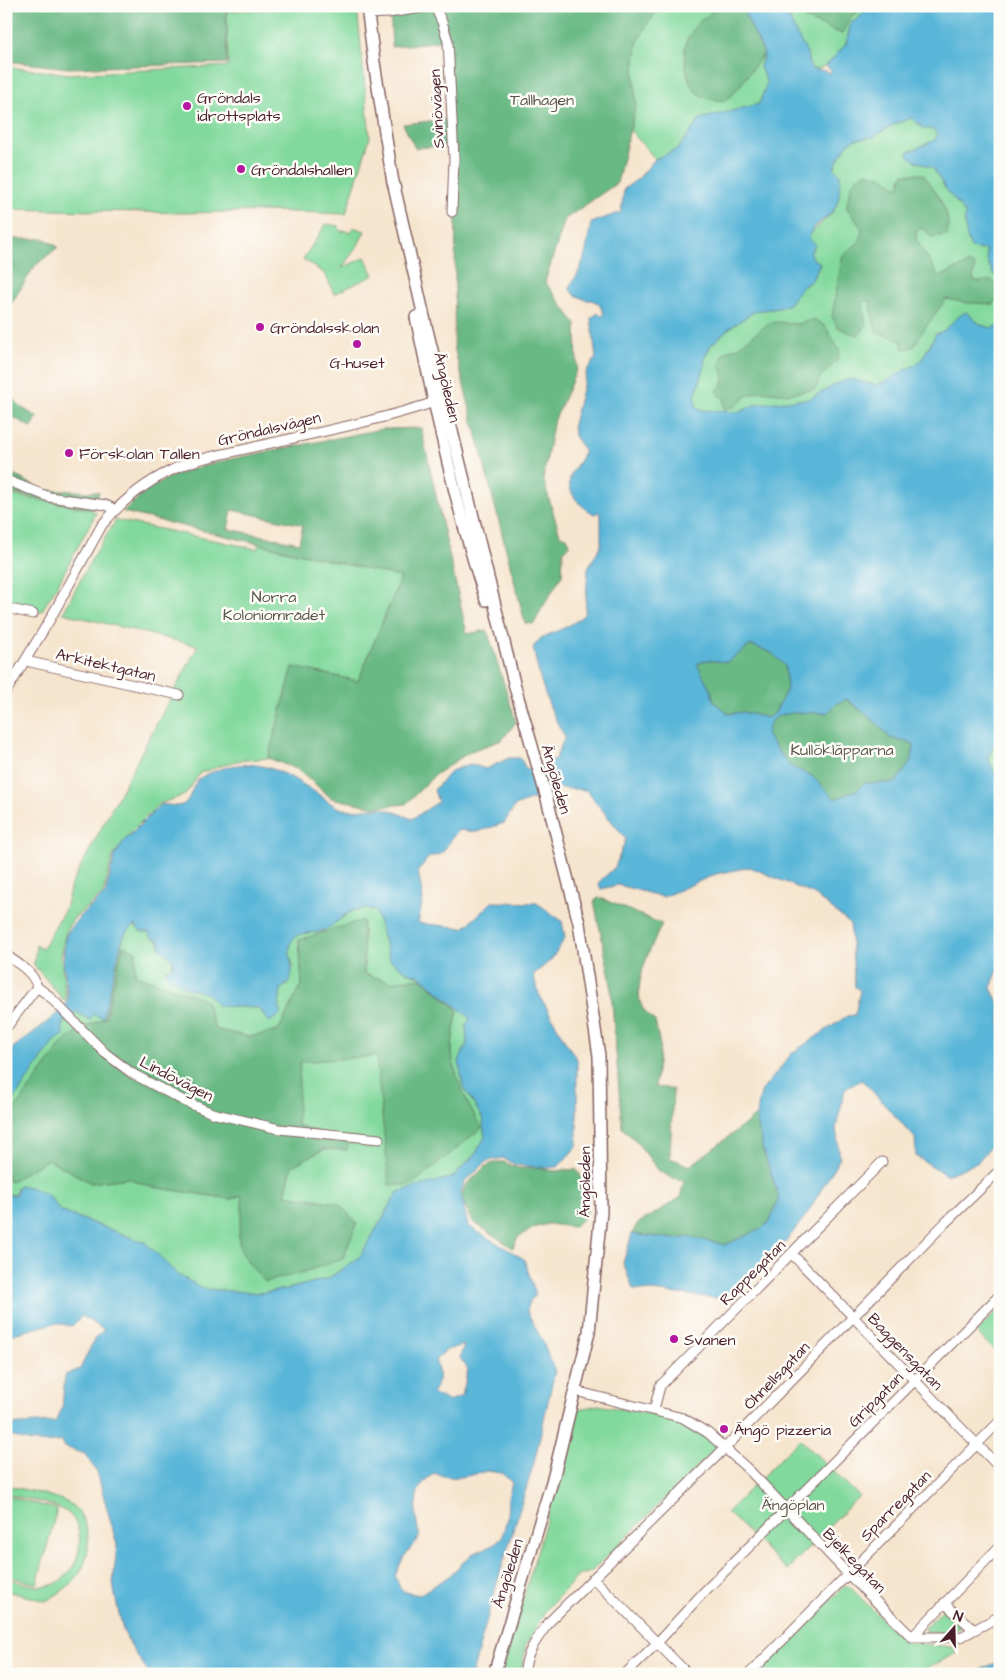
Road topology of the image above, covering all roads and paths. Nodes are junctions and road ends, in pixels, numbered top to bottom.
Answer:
1 (435, 7) edge
2 (368, 10) edge
3 (452, 212) dead end
4 (439, 401) junction
5 (6, 480) edge
6 (116, 510) junction
7 (6, 608) edge
8 (33, 614) dead end
9 (26, 660) junction
10 (6, 692) edge
11 (179, 695) dead end
12 (6, 955) edge
13 (37, 987) junction
14 (6, 1028) edge
15 (379, 1139) dead end
16 (882, 1162) dead end
17 (1000, 1170) edge
18 (792, 1254) junction
19 (1000, 1295) edge
20 (853, 1317) junction
21 (914, 1380) junction
22 (574, 1391) junction
23 (654, 1410) junction
24 (1000, 1421) edge
25 (977, 1444) junction
26 (725, 1448) junction
27 (1000, 1468) edge
28 (786, 1510) junction
29 (1000, 1546) edge
30 (848, 1574) junction
31 (593, 1578) junction
32 (944, 1602) junction
33 (1000, 1616) edge
34 (973, 1630) junction
35 (912, 1637) junction
36 (657, 1642) junction
37 (494, 1674) edge
38 (525, 1674) edge
39 (625, 1674) edge
40 (688, 1674) edge
41 (749, 1674) edge

1 - 2 street, Svinövägen
1 - 3 street, Svinövägen
2 - 4 main road, Ängöleden
4 - 6 street, Gröndalsvägen
4 - 22 main road, Ängöleden
5 - 6 street
6 - 9 street, Gröndalsvägen
7 - 8 street
9 - 10 street, Gröndalsvägen
9 - 11 street, Arkitektgatan
12 - 13 street, Lindövägen
13 - 14 street
13 - 15 street, Lindövägen
16 - 18 street, Rappegatan
17 - 20 street, Öhnellsgatan
18 - 20 street, Baggensgatan
18 - 23 street, Rappegatan
19 - 21 street, Gripgatan
20 - 21 street, Baggensgatan
20 - 26 street, Öhnellsgatan
21 - 25 street, Baggensgatan
21 - 28 street, Gripgatan
22 - 23 street, Bjelkegatan
22 - 37 main road, Ängöleden
23 - 26 street, Bjelkegatan
24 - 25 street, Sparregatan
25 - 27 street, Baggensgatan
25 - 30 street, Sparregatan
26 - 28 street, Bjelkegatan
26 - 31 street, Öhnellsgatan
28 - 30 street, Bjelkegatan
28 - 36 street, Gripgatan
29 - 32 street
30 - 35 street, Bjelkegatan
30 - 41 street, Sparregatan
31 - 36 street
31 - 38 street, Öhnellsgatan
32 - 34 street
32 - 35 street
33 - 34 street
34 - 35 street
36 - 39 street, Gripgatan
36 - 40 street

